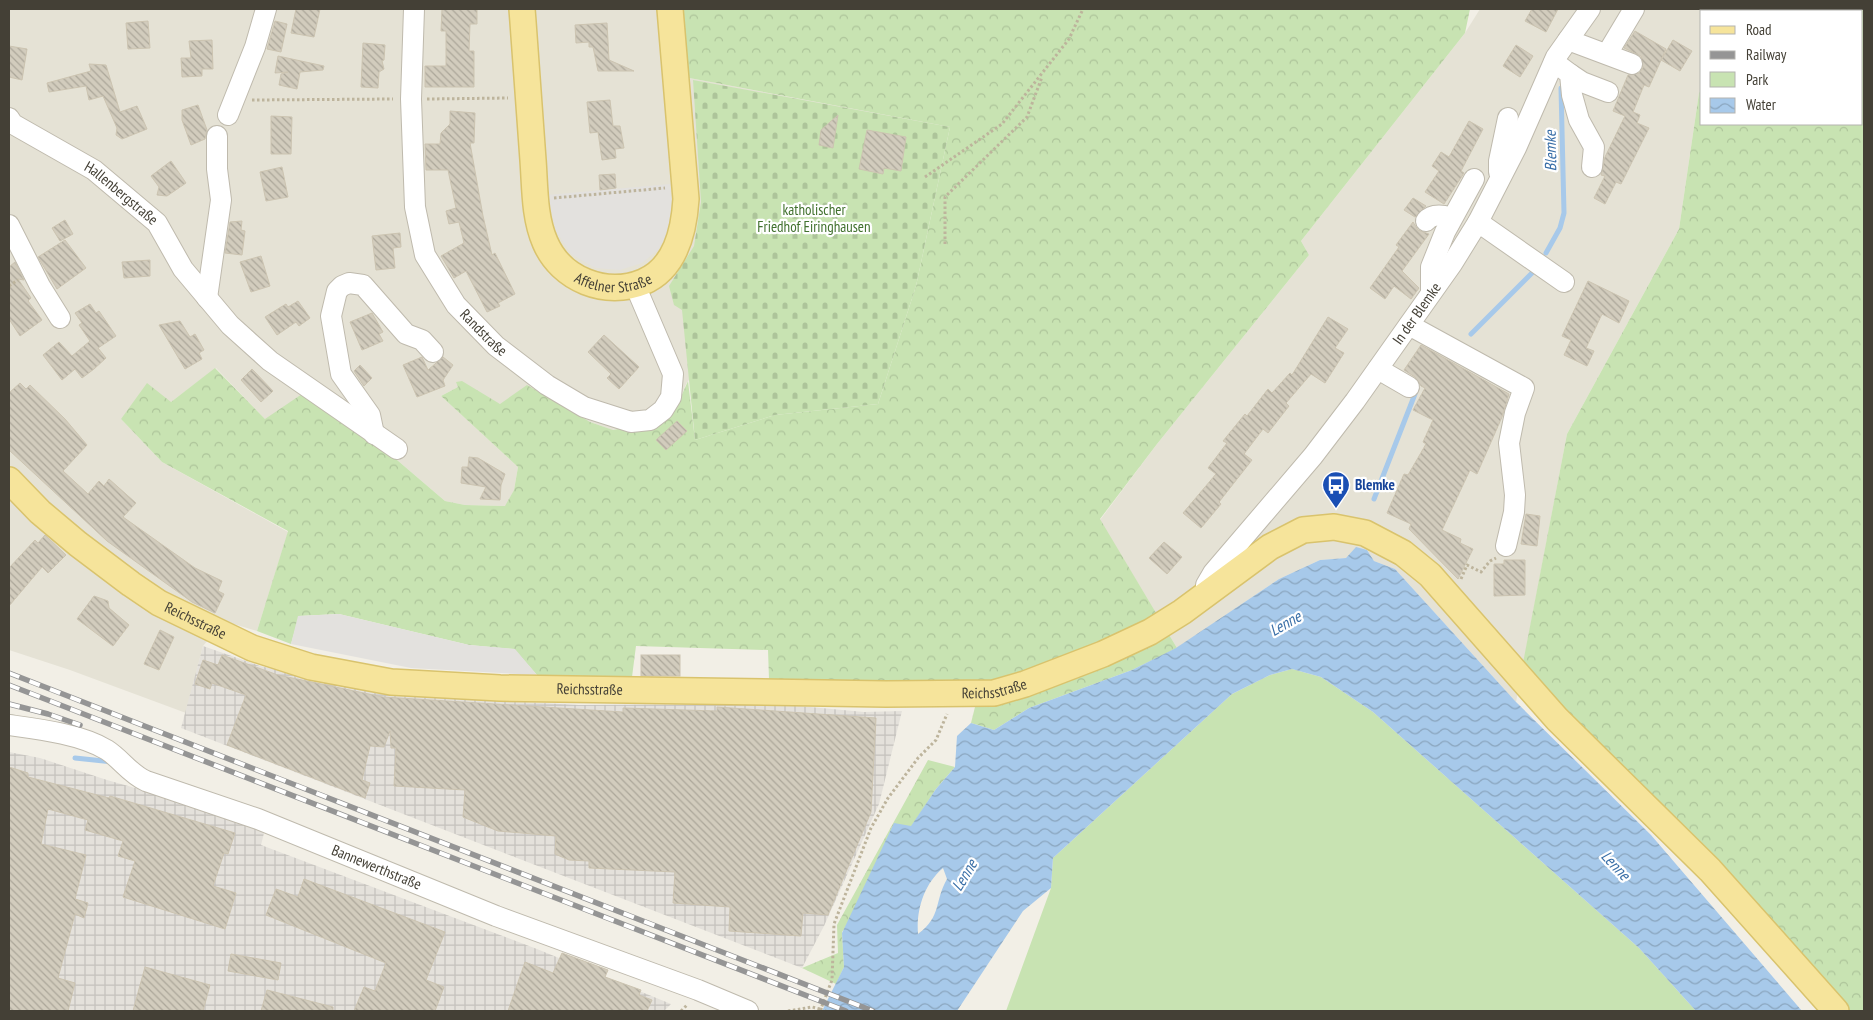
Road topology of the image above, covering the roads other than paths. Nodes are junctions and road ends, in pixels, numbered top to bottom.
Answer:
1 (266, 9) edge
2 (414, 9) edge
3 (522, 9) edge
4 (670, 9) edge
5 (1590, 9) edge
6 (1634, 9) edge
7 (1568, 40) junction
8 (1607, 54) junction
9 (1632, 64) dead end
10 (1562, 68) junction
11 (1608, 92) dead end
12 (228, 115) dead end
13 (9, 118) edge
14 (1508, 118) dead end
15 (217, 136) dead end
16 (1592, 167) dead end
17 (1474, 179) dead end
18 (1499, 182) junction
19 (1426, 221) dead end
20 (1478, 222) junction
21 (1450, 224) junction
22 (9, 225) edge
23 (1564, 282) dead end
24 (635, 285) junction
25 (1431, 291) junction
26 (207, 298) junction
27 (60, 318) dead end
28 (1409, 325) junction
29 (433, 352) dead end
30 (1378, 368) junction
31 (1409, 387) dead end
32 (374, 434) junction
33 (397, 449) dead end
34 (9, 480) edge
35 (1506, 546) dead end
36 (1206, 593) junction
37 (9, 724) edge
38 (748, 1011) edge
39 (1836, 1011) edge

1 - 12 street
2 - 24 street, Randstraße
3 - 24 main road, Affelner Straße
4 - 24 main road, Affelner Straße
5 - 7 street, In der Blemke
6 - 8 street
7 - 8 street
7 - 10 street, In der Blemke
8 - 9 street
10 - 11 street
10 - 16 street
10 - 18 street, In der Blemke
13 - 26 street, Hallenbergstraße
14 - 18 street
15 - 26 street
17 - 21 street
18 - 20 street, In der Blemke
19 - 21 street
20 - 23 street
20 - 25 street, In der Blemke
21 - 25 street
22 - 27 street
25 - 28 street, In der Blemke
26 - 32 street, Hallenbergstraße
28 - 30 street, In der Blemke
28 - 35 street
29 - 32 street
30 - 31 street
30 - 36 street, In der Blemke
32 - 33 street, Hallenbergstraße
34 - 36 main road, Reichsstraße
36 - 39 main road, Reichsstraße
37 - 38 street, Bannewerthstraße

